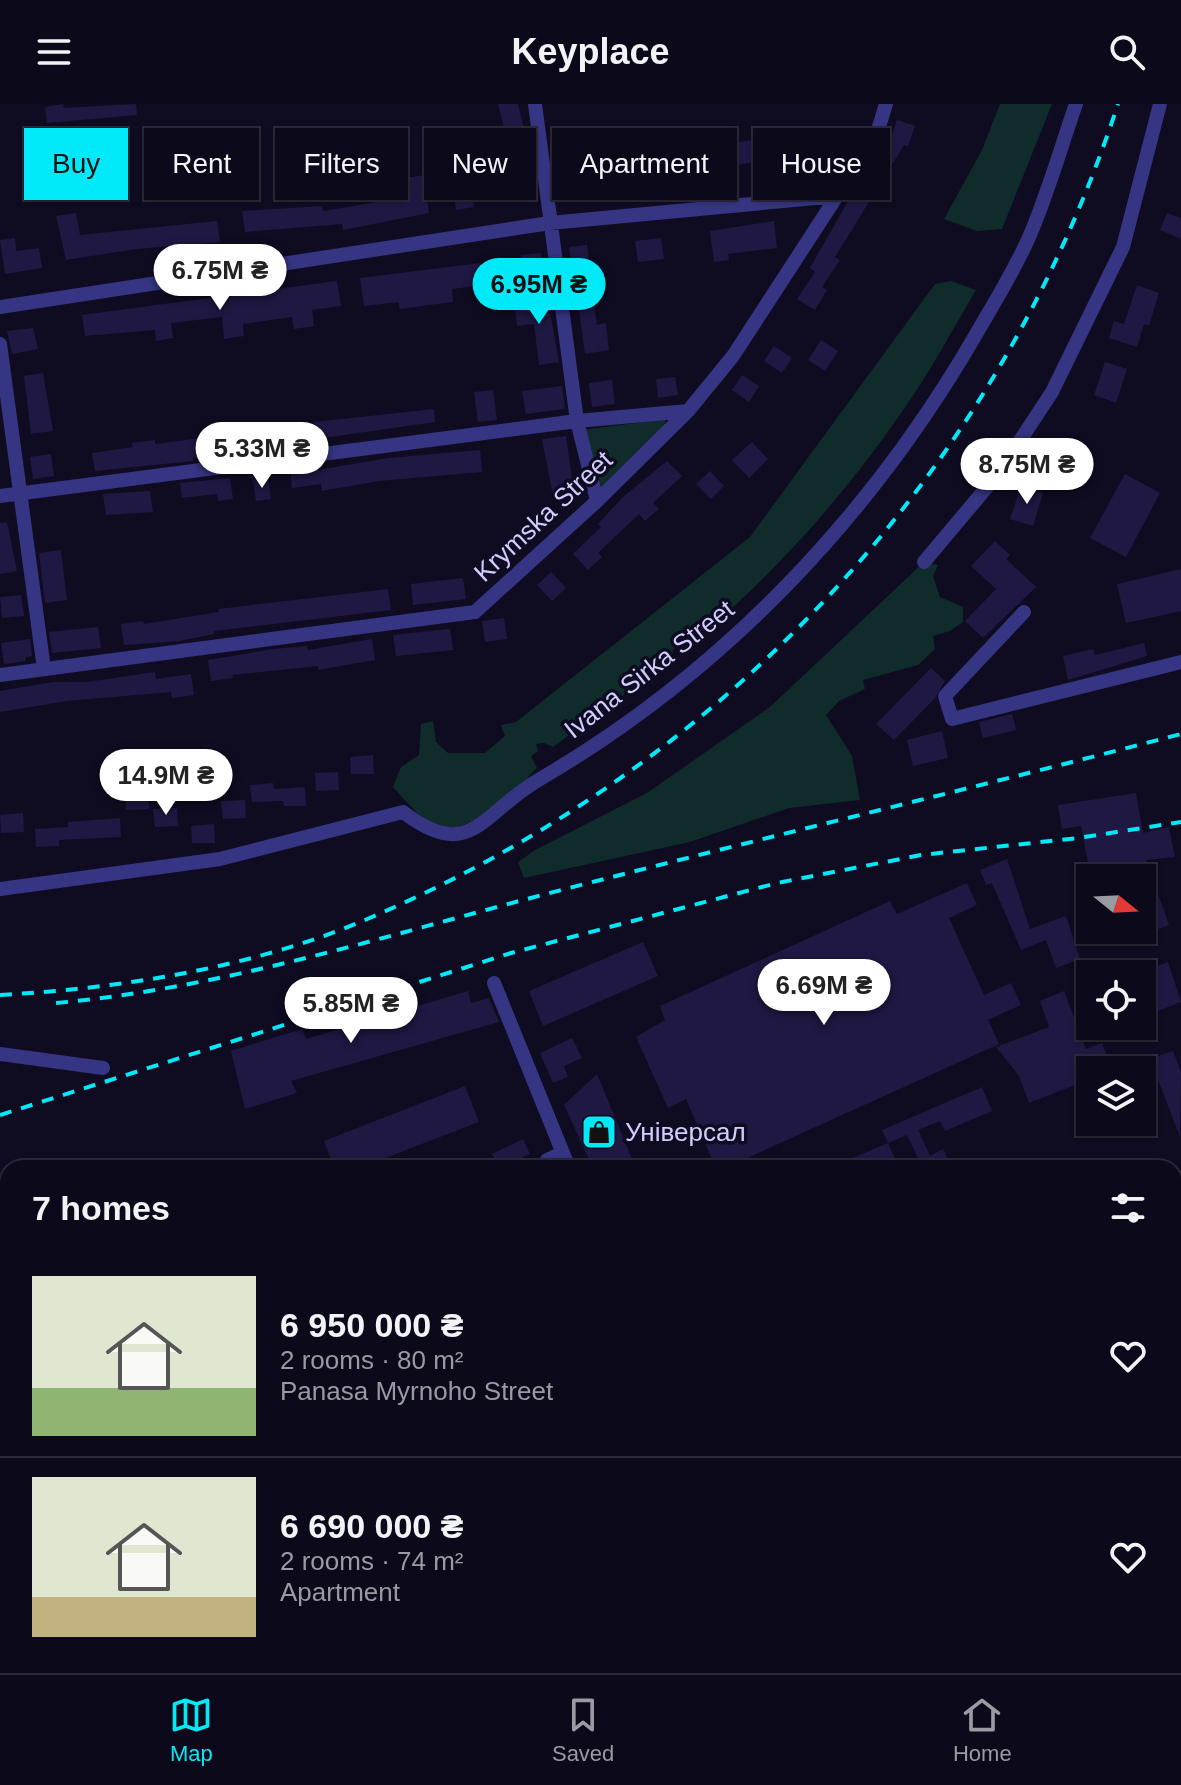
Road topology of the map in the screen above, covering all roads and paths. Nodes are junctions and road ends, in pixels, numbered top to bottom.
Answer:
1 (535, 104) edge
2 (886, 104) edge
3 (1076, 104) edge
4 (1160, 104) edge
5 (879, 128) edge
6 (794, 200) edge
7 (834, 200) edge
8 (550, 223) junction
9 (0, 307) edge
10 (0, 344) edge
11 (688, 411) junction
12 (577, 421) junction
13 (20, 494) junction
14 (0, 496) edge
15 (597, 501) junction
16 (924, 562) dead end
17 (1024, 612) dead end
18 (1181, 662) edge
19 (44, 669) junction
20 (0, 675) edge
21 (0, 889) edge
22 (494, 983) dead end
23 (0, 1054) edge
24 (103, 1068) dead end
25 (562, 1153) junction
26 (547, 1160) dead end
27 (565, 1160) edge

1 - 8 street
2 - 5 street, Krymska Street
3 - 21 street, Ivana Sirka Street
4 - 16 street
6 - 8 street
7 - 11 street, Krymska Street
8 - 9 street
8 - 12 street
10 - 13 street
11 - 12 street
11 - 15 street, Krymska Street
12 - 13 street
12 - 15 street
13 - 14 street
13 - 19 street
15 - 19 street, Krymska Street
17 - 18 street
19 - 20 street, Krymska Street
22 - 25 street
23 - 24 street
25 - 26 street
25 - 27 street

